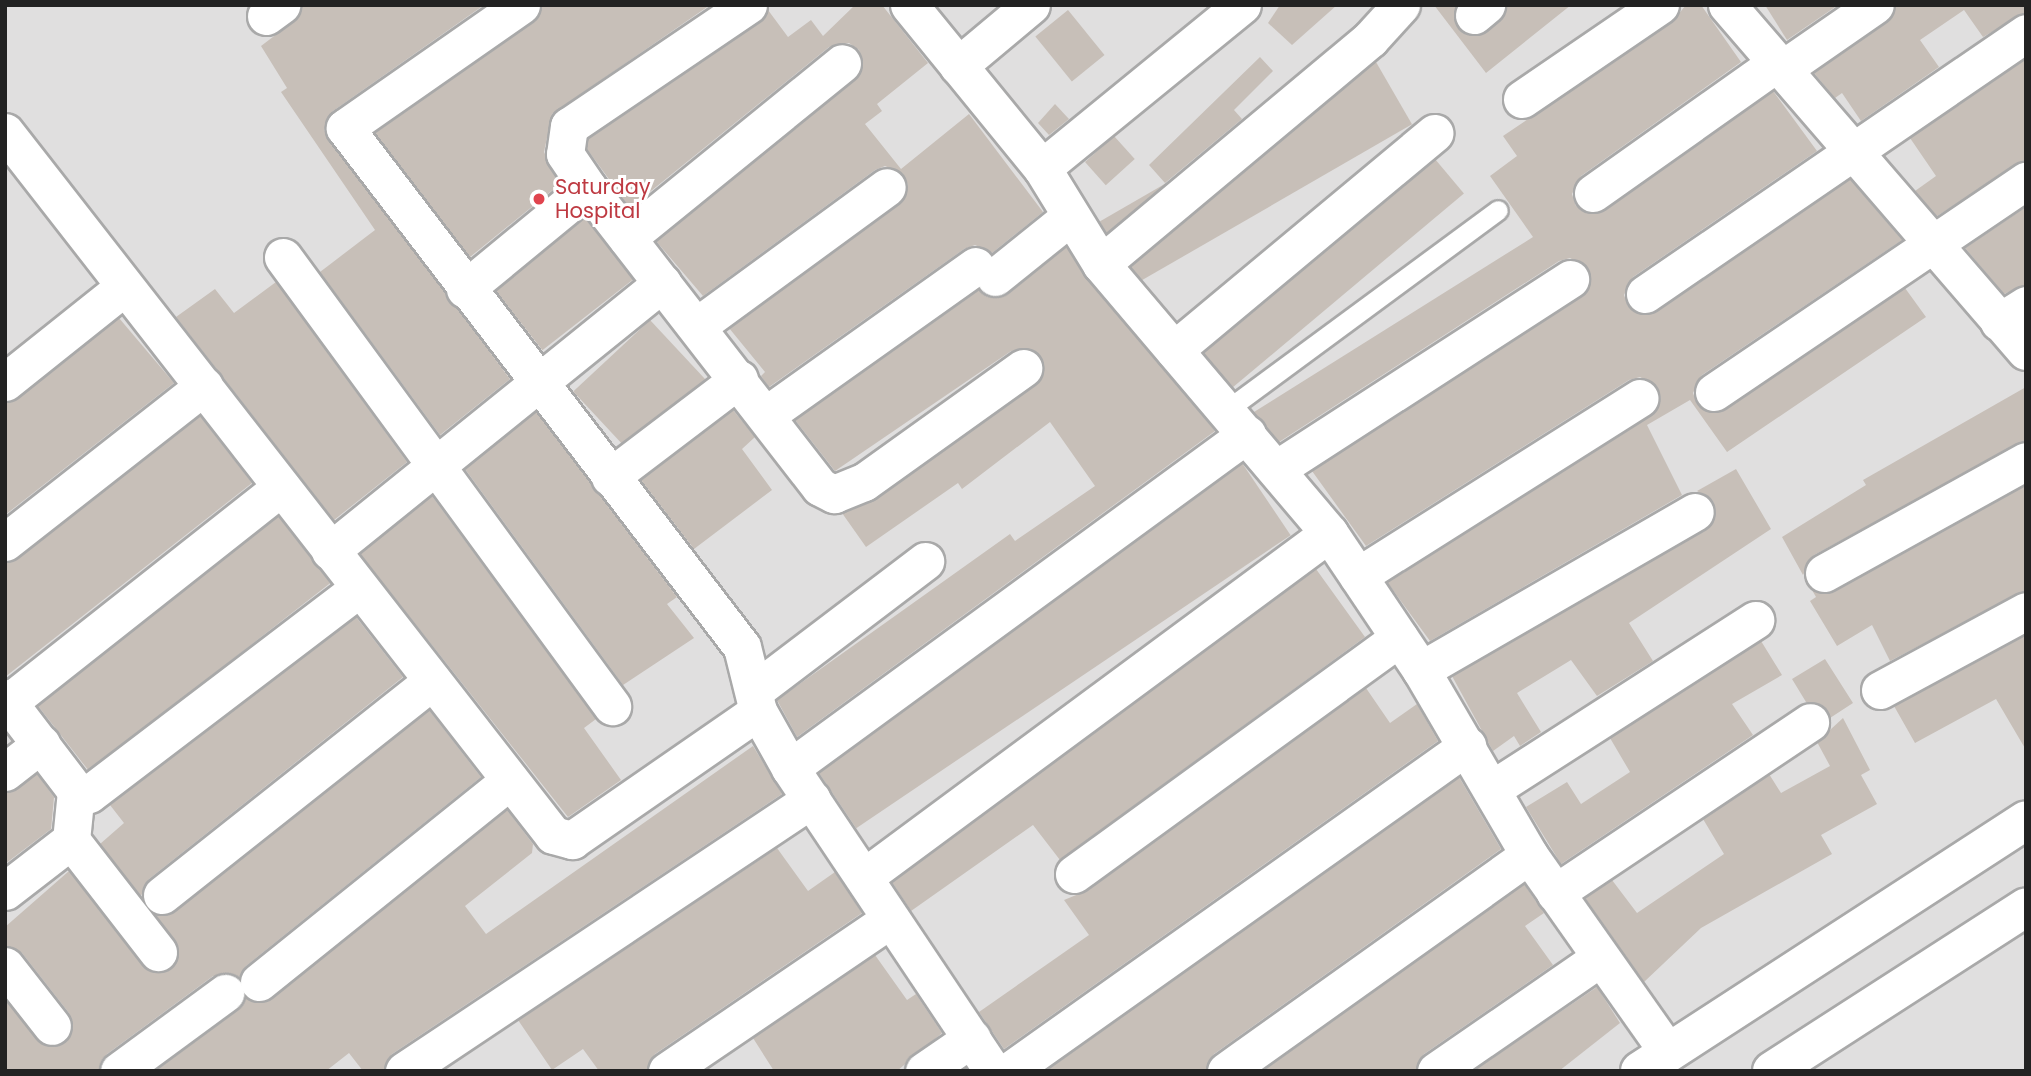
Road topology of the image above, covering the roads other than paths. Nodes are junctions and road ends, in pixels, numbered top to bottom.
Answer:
1 (521, 5) edge
2 (748, 5) edge
3 (909, 5) edge
4 (1031, 5) edge
5 (1242, 5) edge
6 (1401, 5) edge
7 (1660, 5) edge
8 (1727, 5) edge
9 (1875, 5) edge
10 (2026, 33) edge
11 (842, 63) dead end
12 (958, 66) junction
13 (1778, 67) junction
14 (1522, 99) dead end
15 (5, 132) edge
16 (1434, 133) dead end
17 (1852, 156) junction
18 (1042, 168) junction
19 (2026, 181) edge
20 (887, 187) dead end
21 (589, 188) junction
22 (1593, 193) dead end
23 (1498, 210) dead end
24 (1071, 216) junction
25 (627, 238) junction
26 (1930, 243) junction
27 (283, 257) dead end
28 (1101, 264) junction
29 (1570, 279) dead end
30 (662, 283) junction
31 (124, 287) junction
32 (465, 289) junction
33 (1646, 294) dead end
34 (2013, 313) edge
35 (697, 326) junction
36 (1174, 349) junction
37 (2026, 351) edge
38 (1023, 368) dead end
39 (739, 379) junction
40 (536, 380) junction
41 (5, 382) edge
42 (204, 386) junction
43 (1714, 392) dead end
44 (1640, 398) dead end
45 (766, 415) junction
46 (1237, 421) junction
47 (438, 461) junction
48 (1278, 468) junction
49 (2023, 470) edge
50 (610, 477) junction
51 (281, 488) junction
52 (1695, 512) dead end
53 (1329, 533) junction
54 (5, 542) edge
55 (330, 551) junction
56 (925, 561) dead end
57 (1825, 573) dead end
58 (1357, 576) junction
59 (359, 588) junction
60 (2026, 611) edge
61 (1755, 620) dead end
62 (1399, 638) junction
63 (1421, 670) junction
64 (432, 681) junction
65 (1881, 690) dead end
66 (7, 700) edge
67 (756, 701) junction
68 (612, 706) dead end
69 (1810, 722) dead end
70 (41, 744) junction
71 (1467, 746) junction
72 (790, 768) junction
73 (5, 772) edge
74 (510, 780) junction
75 (1492, 789) junction
76 (76, 790) junction
77 (812, 799) junction
78 (2026, 820) edge
79 (71, 840) junction
80 (1529, 855) junction
81 (1074, 874) dead end
82 (864, 877) junction
83 (5, 891) edge
84 (1555, 893) junction
85 (162, 895) dead end
86 (2026, 907) edge
87 (888, 921) junction
88 (158, 952) dead end
89 (1600, 958) junction
90 (5, 966) edge
91 (259, 982) dead end
92 (225, 993) dead end
93 (52, 1026) dead end
94 (972, 1038) junction
95 (1654, 1062) edge
96 (119, 1071) edge
97 (404, 1071) edge
98 (667, 1071) edge
99 (924, 1071) edge
100 (993, 1071) edge
101 (1009, 1071) edge
102 (1226, 1071) edge
103 (1436, 1071) edge
104 (1772, 1071) edge

1 - 32 street
2 - 21 street
3 - 12 street
4 - 12 street
5 - 18 street
6 - 28 street
7 - 14 street
8 - 13 street
9 - 13 street
10 - 17 street
11 - 25 street
12 - 18 street
13 - 17 street
13 - 22 street
15 - 31 street
16 - 36 street
17 - 26 street
17 - 33 street
18 - 24 street
19 - 26 street
20 - 35 street
21 - 25 street
21 - 32 street
23 - 46 lane
24 - 28 street
24 - 45 street
25 - 30 street
26 - 34 street
26 - 43 street
27 - 47 street
28 - 36 street
29 - 48 street
30 - 35 street
30 - 40 street
31 - 41 street
31 - 42 street
32 - 40 street
34 - 37 street
35 - 39 street
36 - 46 street
38 - 45 street
39 - 45 street
39 - 50 street
40 - 47 street
40 - 50 street
42 - 51 street
42 - 54 street
44 - 58 street
46 - 48 street
46 - 72 street
47 - 55 street
47 - 68 street
48 - 53 street
49 - 57 street
50 - 67 street
51 - 55 street
51 - 66 street
52 - 63 street
53 - 58 street
53 - 82 street
55 - 59 street
56 - 67 street
58 - 62 street
59 - 64 street
59 - 76 street
60 - 65 street
61 - 75 street
62 - 63 street
62 - 81 street
63 - 71 street
64 - 74 street
64 - 85 street
66 - 70 street
67 - 72 street
67 - 74 street
69 - 84 street
70 - 73 street
70 - 76 street
71 - 75 street
71 - 101 street
72 - 77 street
74 - 91 street
75 - 80 street
76 - 79 street
77 - 82 street
77 - 97 street
78 - 95 street
79 - 83 street
79 - 88 street
80 - 84 street
80 - 102 street
82 - 87 street
84 - 89 street
86 - 104 street
87 - 94 street
87 - 98 street
89 - 95 street
89 - 103 street
90 - 93 street
92 - 96 street
94 - 99 street
94 - 100 street

